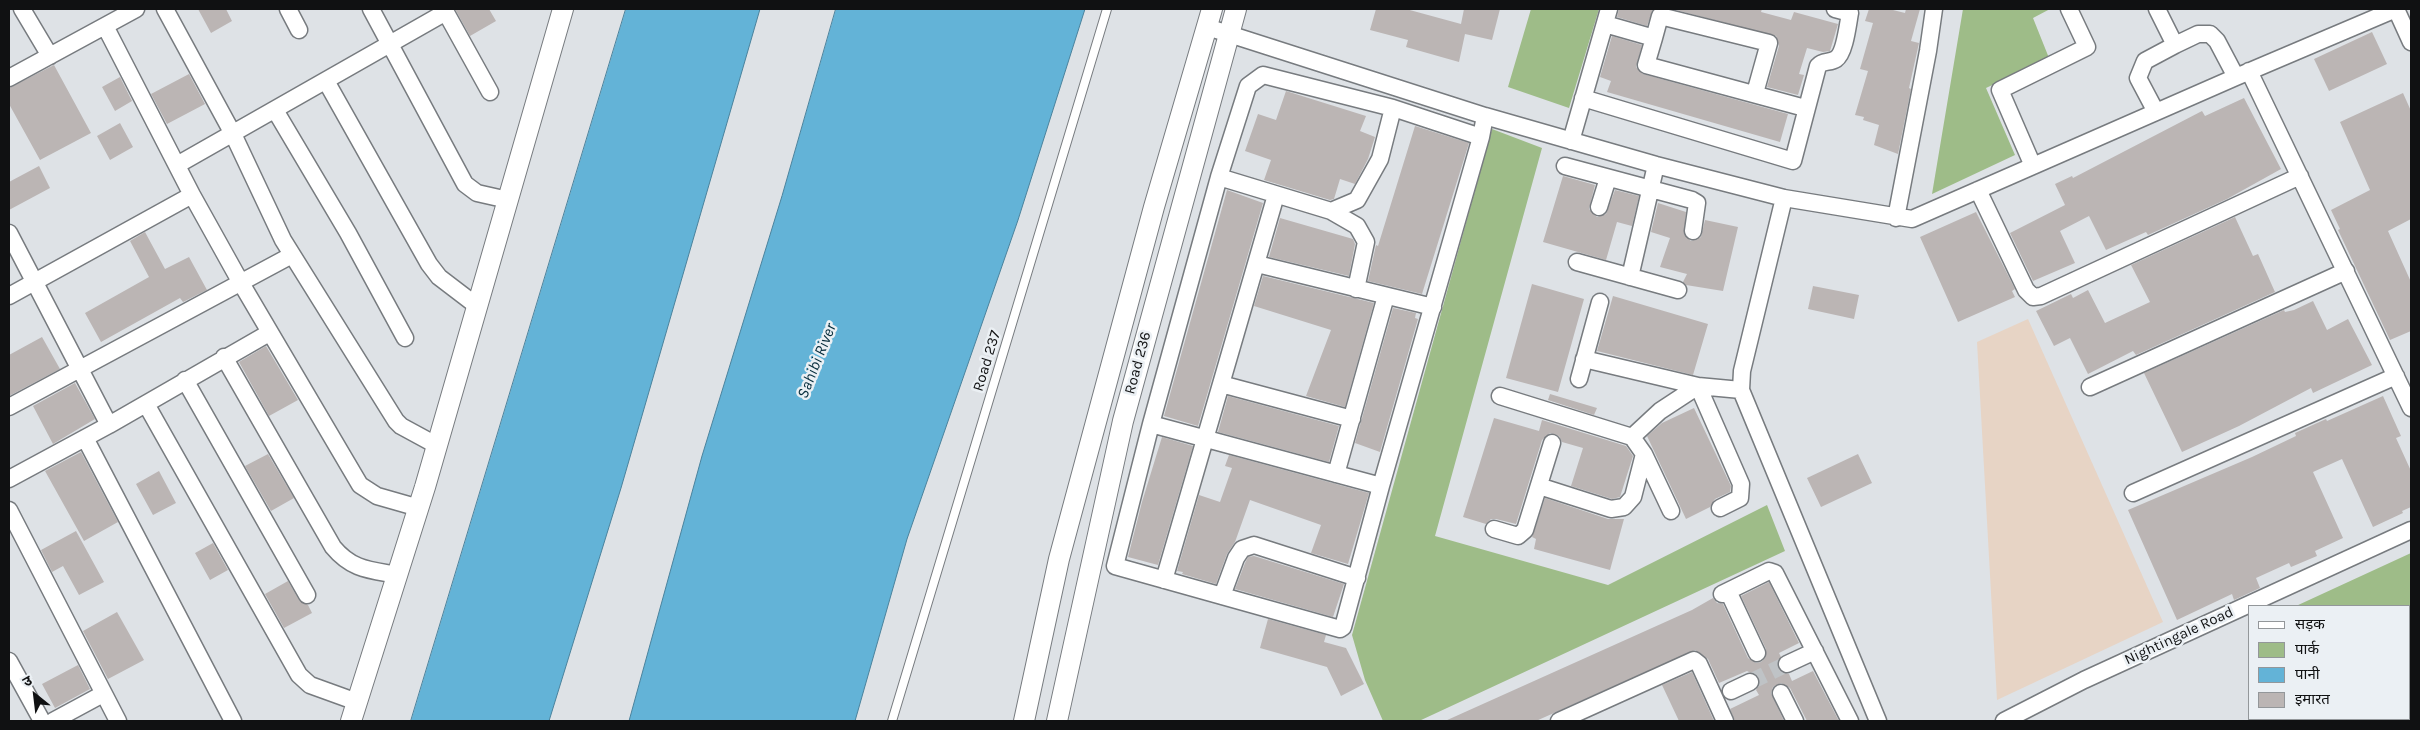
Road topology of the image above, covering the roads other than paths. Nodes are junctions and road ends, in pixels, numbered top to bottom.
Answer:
1 (22, 9) edge
2 (136, 9) edge
3 (165, 9) edge
4 (288, 9) edge
5 (371, 9) edge
6 (563, 9) edge
7 (1107, 9) edge
8 (1236, 9) edge
9 (1934, 9) edge
10 (2069, 9) edge
11 (2157, 9) edge
12 (2396, 9) edge
13 (1845, 10) edge
14 (445, 11) edge
15 (1607, 16) edge
16 (1210, 18) edge
17 (105, 26) junction
18 (299, 30) dead end
19 (1228, 33) junction
20 (1654, 38) junction
21 (2411, 42) edge
22 (390, 45) junction
23 (2175, 45) junction
24 (50, 56) junction
25 (2243, 74) junction
26 (9, 78) edge
27 (326, 81) junction
28 (490, 92) dead end
29 (1755, 94) junction
30 (1583, 98) junction
31 (1393, 108) junction
32 (1805, 108) junction
33 (275, 110) junction
34 (2156, 112) junction
35 (1485, 116) junction
36 (233, 134) junction
37 (1481, 137) junction
38 (1571, 141) junction
39 (178, 165) junction
40 (1656, 165) junction
41 (1565, 166) dead end
42 (2033, 166) junction
43 (2300, 176) junction
44 (1219, 177) junction
45 (1608, 178) junction
46 (1650, 188) junction
47 (1978, 190) junction
48 (192, 195) junction
49 (1276, 195) junction
50 (1784, 198) junction
51 (508, 200) junction
52 (1599, 207) dead end
53 (1331, 212) junction
54 (1896, 218) junction
55 (1693, 231) dead end
56 (9, 234) edge
57 (292, 255) junction
58 (1577, 262) dead end
59 (1257, 264) junction
60 (2346, 271) junction
61 (1630, 277) junction
62 (35, 282) junction
63 (241, 283) junction
64 (1356, 289) junction
65 (1678, 290) dead end
66 (9, 296) edge
67 (1386, 296) junction
68 (1600, 302) dead end
69 (477, 306) junction
70 (1433, 307) junction
71 (269, 332) junction
72 (404, 338) dead end
73 (224, 357) junction
74 (1584, 359) junction
75 (80, 369) junction
76 (2396, 376) junction
77 (1579, 378) dead end
78 (185, 380) junction
79 (1221, 384) junction
80 (1698, 386) junction
81 (2090, 387) dead end
82 (1741, 390) junction
83 (1500, 396) dead end
84 (146, 404) junction
85 (9, 407) edge
86 (2411, 408) edge
87 (1352, 419) junction
88 (1151, 424) junction
89 (109, 425) junction
90 (1632, 437) junction
91 (85, 438) junction
92 (1205, 438) junction
93 (1552, 443) dead end
94 (436, 446) junction
95 (1644, 454) junction
96 (1336, 474) junction
97 (9, 479) edge
98 (1381, 486) junction
99 (1539, 486) junction
100 (2133, 493) dead end
101 (419, 508) junction
102 (1720, 508) dead end
103 (9, 510) edge
104 (1671, 511) dead end
105 (1494, 529) dead end
106 (2411, 530) edge
107 (397, 575) junction
108 (1357, 578) junction
109 (1164, 580) junction
110 (307, 595) dead end
111 (1222, 596) junction
112 (2252, 605) edge
113 (2248, 607) edge
114 (1815, 650) junction
115 (1757, 653) dead end
116 (9, 661) edge
117 (1787, 664) tunnel mouth
118 (1750, 682) tunnel mouth
119 (1731, 691) dead end
120 (1781, 693) dead end
121 (103, 694) junction
122 (357, 702) junction
123 (42, 721) edge
124 (53, 721) edge
125 (118, 721) edge
126 (233, 721) edge
127 (351, 721) edge
128 (892, 721) edge
129 (1024, 721) edge
130 (1057, 721) edge
131 (1559, 721) edge
132 (1725, 721) edge
133 (1795, 721) edge
134 (1850, 721) edge
135 (1878, 721) edge
136 (2004, 721) edge

1 - 24 street
2 - 17 street
3 - 36 street
4 - 18 street
5 - 22 street
6 - 51 street
7 - 128 lane, Road 237
8 - 19 street, Road 236
9 - 54 street
10 - 42 street
11 - 23 street
12 - 21 street
12 - 25 street
13 - 32 street
14 - 22 street
14 - 28 street
15 - 20 street
15 - 30 street
16 - 19 street
16 - 129 street
17 - 24 street
17 - 39 street
19 - 35 street
19 - 130 street, Road 236
20 - 29 street
20 - 29 street
22 - 27 street
22 - 51 street
23 - 25 street
23 - 34 street
24 - 26 street
25 - 34 street
25 - 43 street
27 - 33 street
27 - 69 street
29 - 32 street
30 - 32 street
30 - 38 street
31 - 37 street
31 - 44 street
31 - 53 street
33 - 36 street
33 - 72 street
34 - 42 street
35 - 37 street
35 - 38 street
36 - 39 street
36 - 57 street
37 - 70 street
38 - 40 street
39 - 48 street
40 - 46 street
40 - 50 street
41 - 45 street
42 - 47 street
43 - 47 street
43 - 60 street
44 - 49 street
44 - 88 street
45 - 46 street
45 - 52 street
46 - 55 street
46 - 61 street
47 - 54 street
48 - 62 street
48 - 63 street
49 - 53 street
49 - 59 street
50 - 54 street
50 - 82 street
51 - 69 street
53 - 64 street
56 - 62 street
57 - 63 street
57 - 94 street
58 - 61 street
59 - 64 street
59 - 79 street
60 - 76 street
60 - 81 street
61 - 65 street
62 - 66 street
62 - 75 street
63 - 71 street
63 - 75 street
64 - 67 street
67 - 70 street
67 - 87 street
68 - 74 street
69 - 94 street
70 - 98 street
71 - 73 street
71 - 101 street
73 - 78 street
73 - 107 street
74 - 77 street
74 - 80 street
75 - 85 street
75 - 89 street
76 - 86 street
76 - 100 street
78 - 84 street
78 - 110 street
79 - 87 street
79 - 92 street
80 - 82 street
80 - 90 street
80 - 102 street
82 - 135 street
83 - 90 street
84 - 89 street
84 - 122 street
87 - 96 street
88 - 92 street
88 - 109 street
89 - 91 street
90 - 95 street
91 - 97 street
91 - 126 street
92 - 96 street
92 - 109 street
93 - 99 street
94 - 101 street
95 - 99 street
95 - 104 street
96 - 98 street
98 - 108 street
99 - 105 street
101 - 107 street
103 - 121 street
106 - 112 street, Nightingale Road
107 - 122 street
108 - 111 street
108 - 111 street
109 - 111 street
113 - 136 street, Nightingale Road
114 - 115 street
114 - 117 street
114 - 134 street
116 - 123 street
118 - 119 street
120 - 133 street
121 - 124 street
121 - 125 street
122 - 127 street
131 - 132 street

